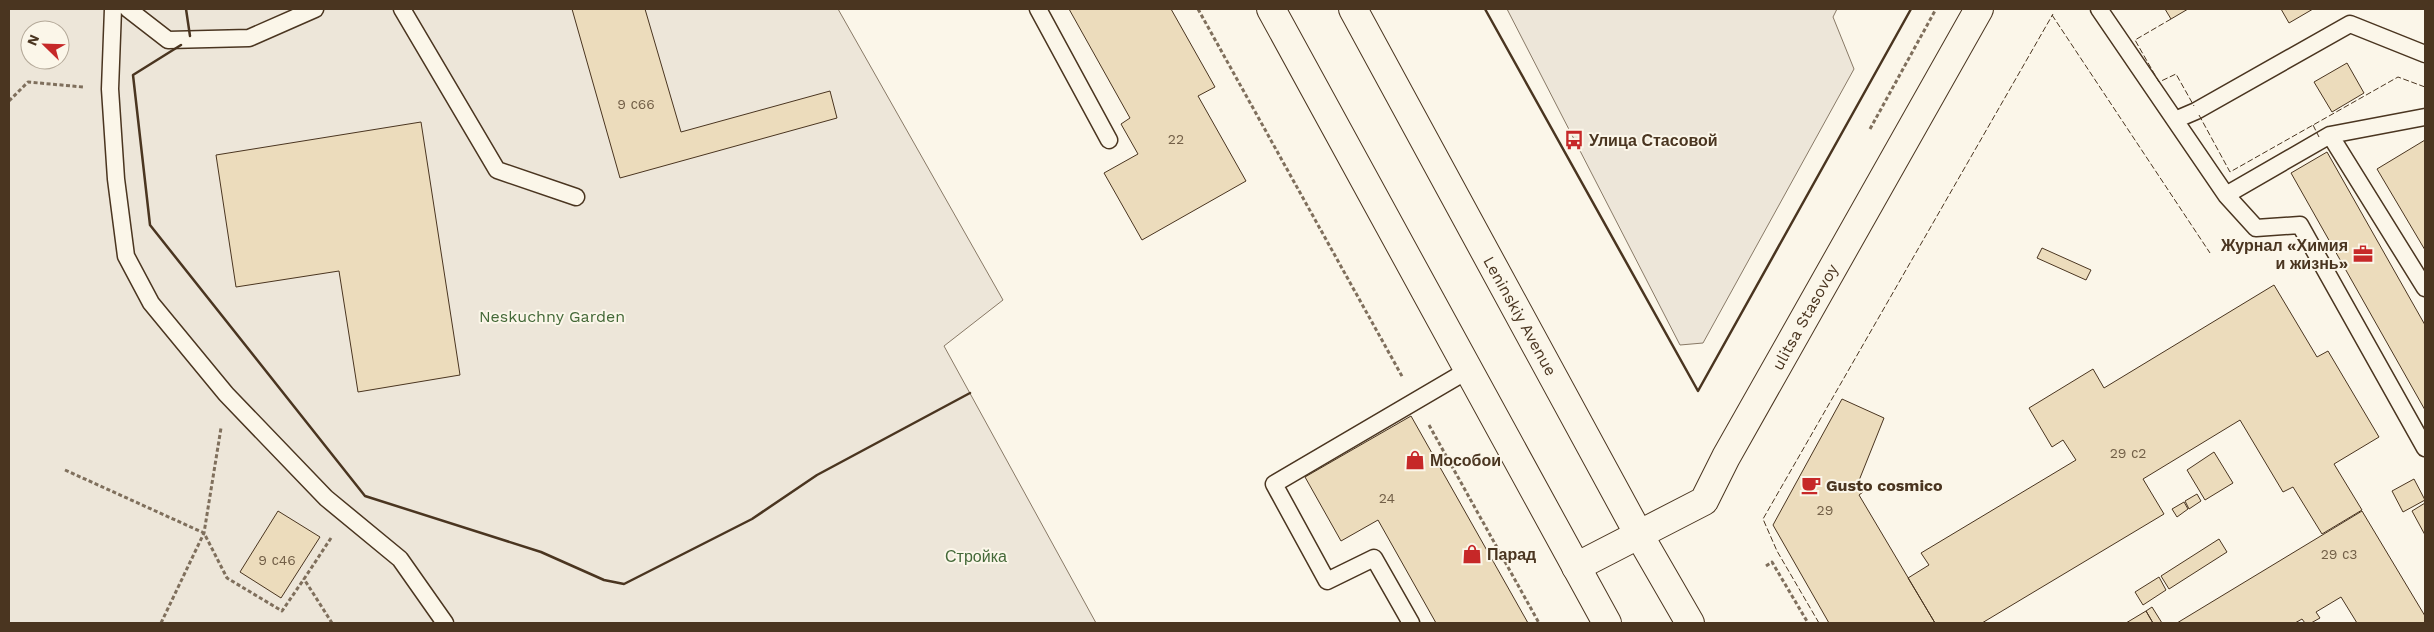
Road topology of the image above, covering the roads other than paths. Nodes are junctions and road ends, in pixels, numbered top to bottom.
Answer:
1 (113, 9) edge
2 (128, 9) edge
3 (314, 9) edge
4 (402, 9) edge
5 (1038, 9) edge
6 (1271, 9) edge
7 (1353, 9) edge
8 (1979, 9) edge
9 (2099, 9) edge
10 (2425, 54) edge
11 (2425, 118) edge
12 (2175, 120) junction
13 (2330, 135) junction
14 (1109, 140) dead end
15 (2226, 195) junction
16 (576, 197) dead end
17 (2425, 288) edge
18 (1470, 369) junction
19 (2425, 448) edge
20 (1638, 533) junction
21 (1576, 567) junction
22 (445, 623) edge
23 (1411, 623) edge
24 (1608, 623) edge
25 (1690, 623) edge

1 - 22 lane
2 - 3 lane
4 - 16 lane
5 - 14 lane
6 - 18 main road
7 - 20 main road, Leninskiy Avenue
8 - 20 main road, ulitsa Stasovoy
9 - 12 lane
10 - 12 lane
11 - 13 lane
12 - 15 lane
13 - 15 lane
13 - 17 lane
15 - 19 lane
18 - 21 main road
18 - 23 lane
20 - 21 main road, ulitsa Stasovoy
20 - 25 main road, Leninskiy Avenue
21 - 24 main road

